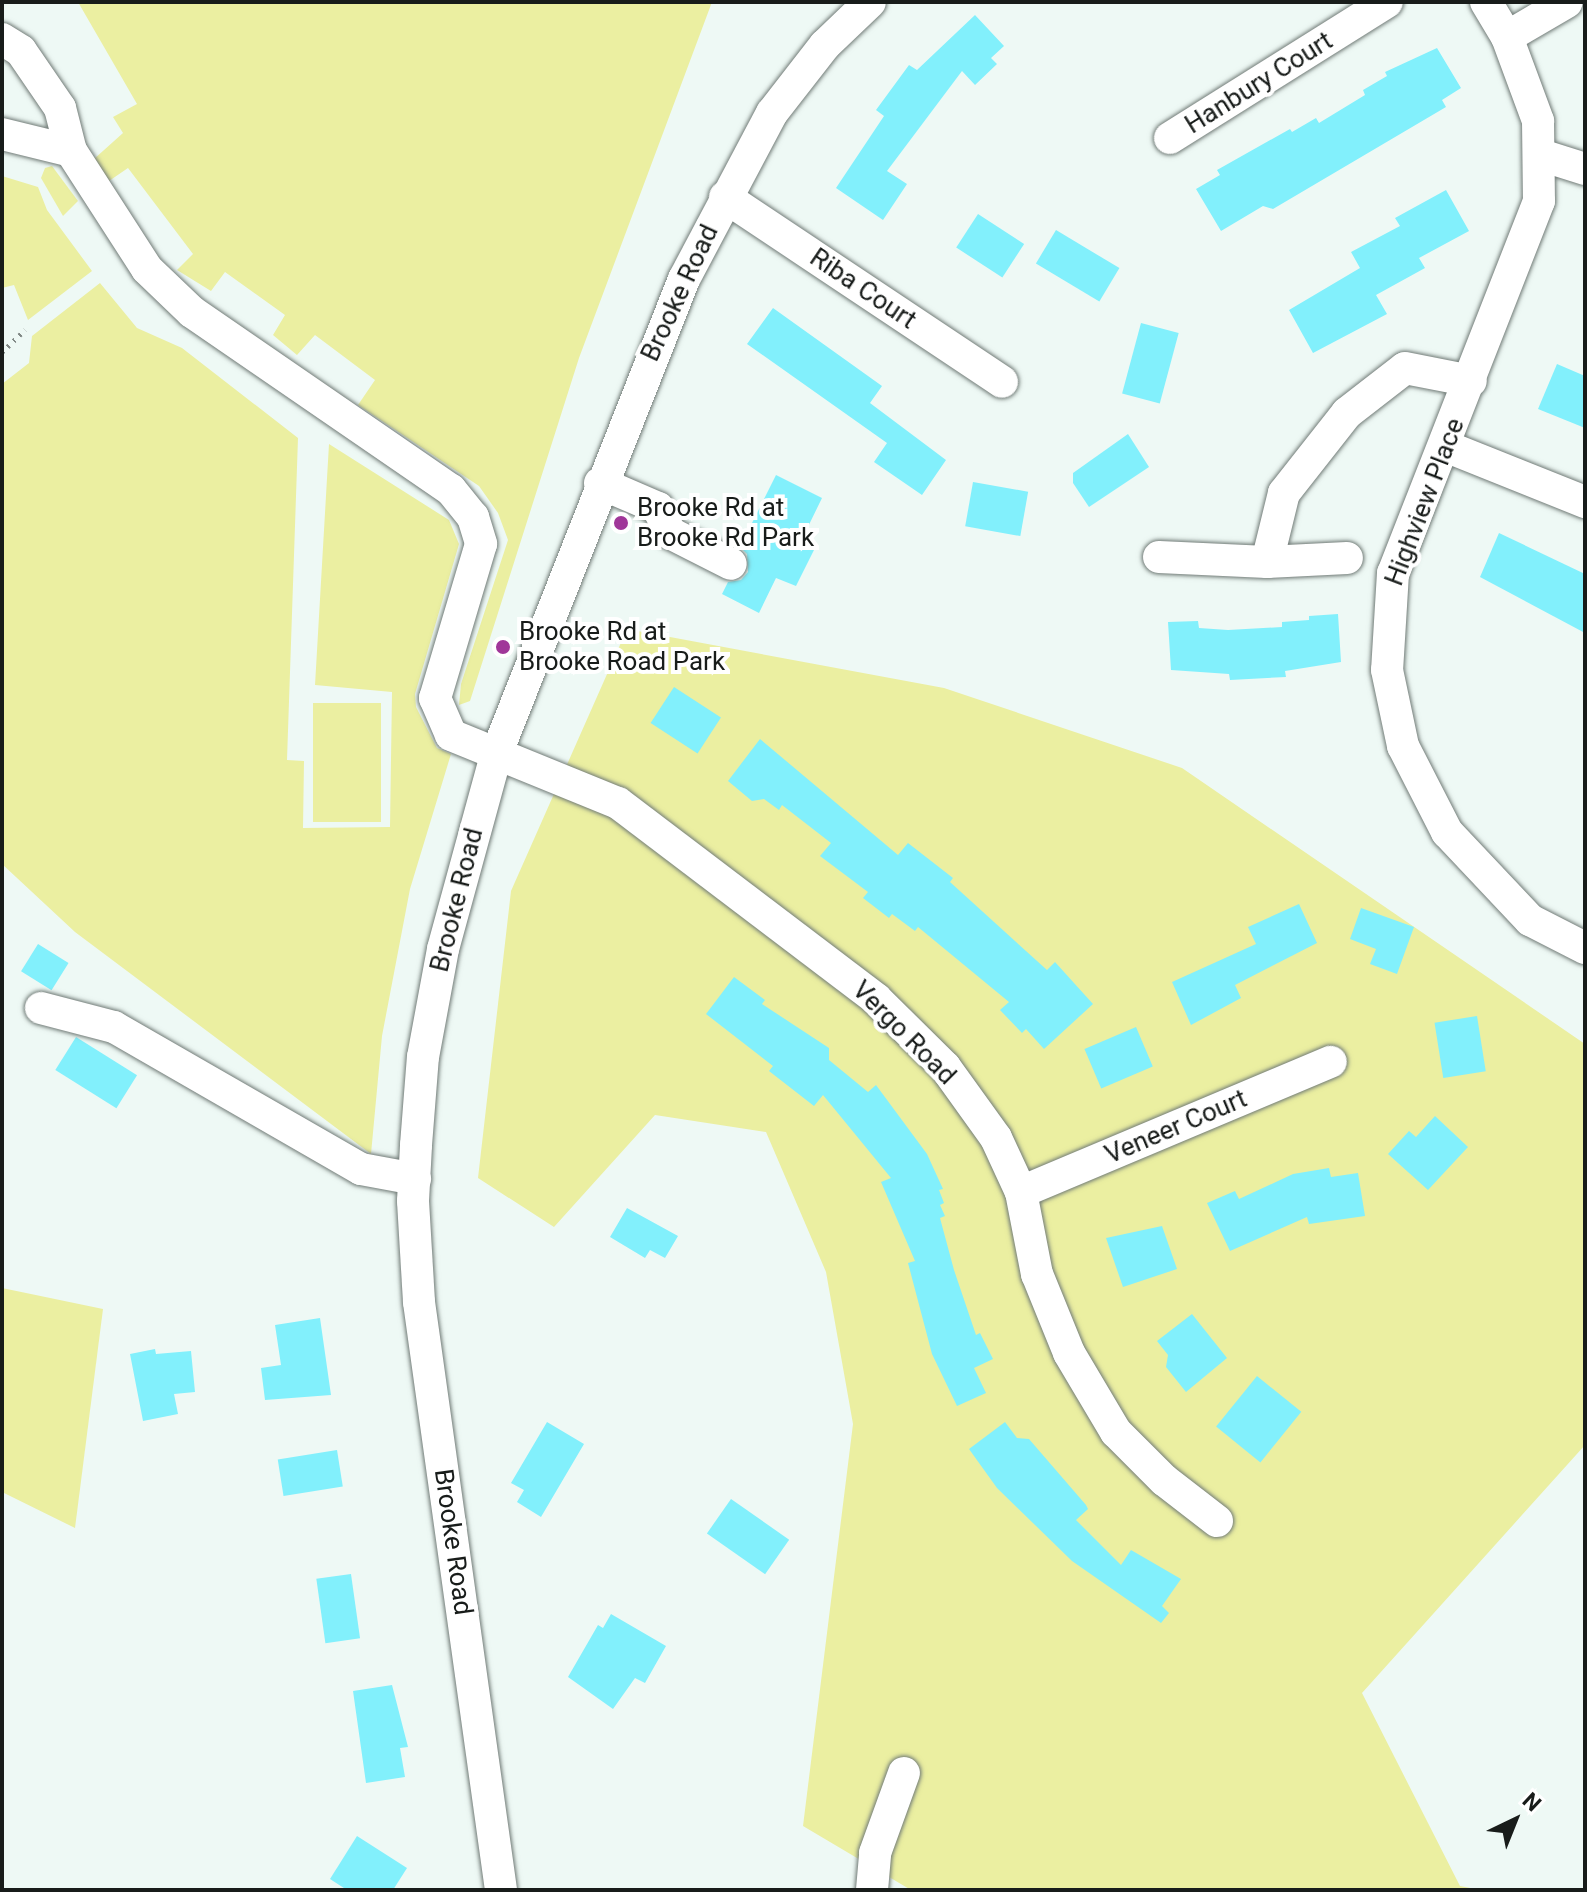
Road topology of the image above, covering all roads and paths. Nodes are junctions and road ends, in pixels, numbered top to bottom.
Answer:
1 (870, 2) edge
2 (1387, 2) edge
3 (1486, 2) edge
4 (1567, 2) edge
5 (1507, 37) junction
6 (2, 39) edge
7 (2, 134) edge
8 (1170, 138) dead end
9 (71, 151) junction
10 (1541, 155) junction
11 (1585, 169) edge
12 (725, 197) junction
13 (25, 330) dead end
14 (2, 352) edge
15 (1471, 381) junction
16 (1002, 382) dead end
17 (1445, 446) junction
18 (600, 483) junction
19 (1585, 502) edge
20 (1159, 557) dead end
21 (1347, 558) dead end
22 (1267, 562) junction
23 (731, 564) dead end
24 (496, 755) junction
25 (1585, 948) edge
26 (41, 1008) dead end
27 (1331, 1062) dead end
28 (415, 1179) junction
29 (1021, 1192) junction
30 (1217, 1521) dead end
31 (904, 1773) dead end
32 (501, 1890) edge
33 (872, 1890) edge

1 - 12 street, Brooke Road
2 - 8 street, Hanbury Court
3 - 5 street, Highview Place
4 - 5 street
5 - 10 street, Highview Place
6 - 9 street, Vergo Road
7 - 9 street
9 - 24 street, Vergo Road
10 - 11 street
10 - 15 street, Highview Place
12 - 16 street, Riba Court
12 - 18 street, Brooke Road
13 - 14 path
15 - 17 street, Highview Place
15 - 22 street
17 - 19 street
17 - 25 street, Highview Place
18 - 23 street
18 - 24 street, Brooke Road
20 - 22 street
21 - 22 street
24 - 28 street, Brooke Road
24 - 29 street, Vergo Road
26 - 28 street
27 - 29 street, Veneer Court
28 - 32 street, Brooke Road
29 - 30 street, Vergo Road
31 - 33 street

